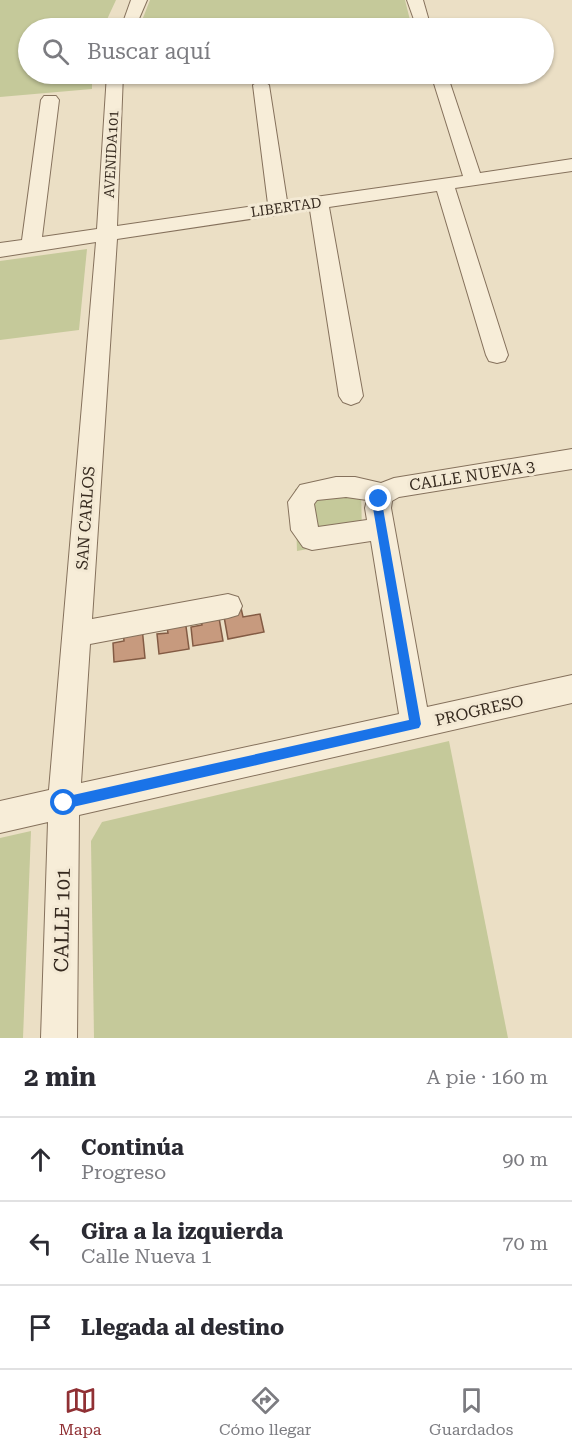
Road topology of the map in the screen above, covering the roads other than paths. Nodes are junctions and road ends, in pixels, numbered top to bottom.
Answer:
1 (139, 0) edge
2 (415, 0) edge
3 (132, 18) edge
4 (421, 18) edge
5 (115, 84) edge
6 (442, 84) edge
7 (261, 86) dead end
8 (50, 100) dead end
9 (572, 165) edge
10 (473, 179) junction
11 (444, 184) junction
12 (318, 202) junction
13 (278, 208) junction
14 (106, 234) junction
15 (31, 245) junction
16 (0, 250) edge
17 (497, 355) dead end
18 (351, 396) dead end
19 (572, 459) edge
20 (381, 495) junction
21 (382, 529) junction
22 (228, 606) dead end
23 (77, 634) junction
24 (572, 689) edge
25 (415, 724) junction
26 (64, 803) junction
27 (0, 817) edge
28 (59, 1038) edge

1 - 3 street
2 - 4 street
5 - 14 street, AVENIDA101
6 - 10 street
7 - 13 street
8 - 15 street
9 - 10 street, LIBERTAD
10 - 11 street, LIBERTAD
11 - 12 street, LIBERTAD
11 - 17 street
12 - 13 street, LIBERTAD
12 - 18 street
13 - 14 street, LIBERTAD
14 - 15 street, LIBERTAD
14 - 23 street, SAN CARLOS
15 - 16 street, LIBERTAD
19 - 20 street, CALLE NUEVA 3
20 - 21 street
20 - 21 street
21 - 25 street
22 - 23 street
23 - 26 street, SAN CARLOS
24 - 25 street, PROGRESO
25 - 26 street, PROGRESO
26 - 27 street, PROGRESO
26 - 28 street, CALLE 101

